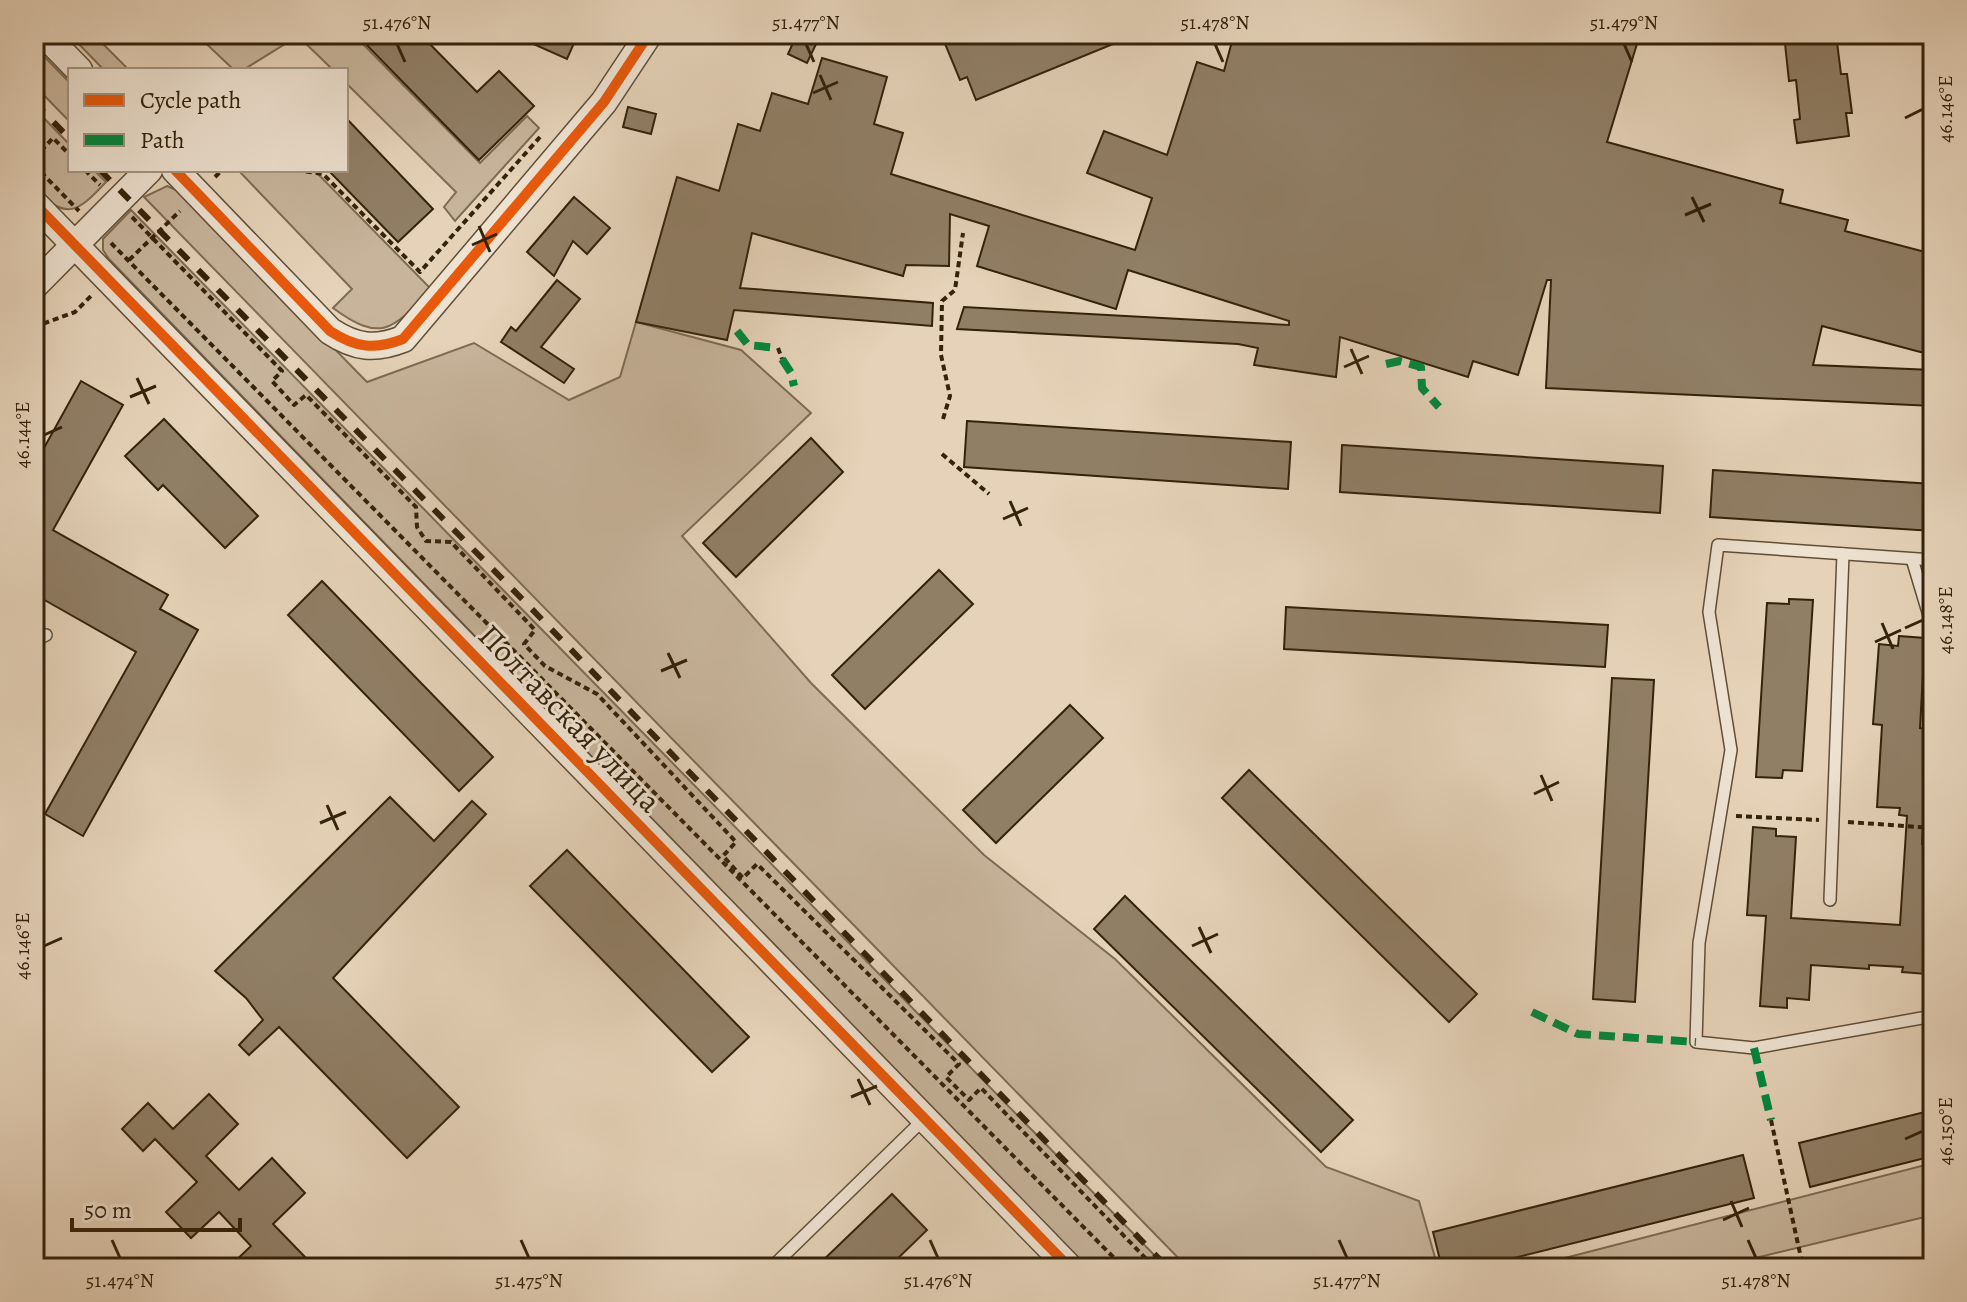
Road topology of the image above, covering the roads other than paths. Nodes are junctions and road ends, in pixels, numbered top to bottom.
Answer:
1 (44, 34) edge
2 (649, 34) edge
3 (77, 68) edge
4 (147, 172) edge
5 (177, 172) edge
6 (34, 203) edge
7 (75, 245) junction
8 (34, 286) edge
9 (1843, 554) junction
10 (1912, 559) junction
11 (1933, 560) edge
12 (1933, 629) edge
13 (46, 635) dead end
14 (34, 641) edge
15 (1830, 900) dead end
16 (1933, 1016) edge
17 (924, 1119) junction
18 (771, 1268) edge
19 (1070, 1268) edge

1 - 3 street
2 - 5 street
4 - 7 street
6 - 7 street, Полтавская улица
7 - 8 street
7 - 17 street, Полтавская улица
9 - 10 lane
9 - 15 lane
9 - 16 lane
10 - 11 lane
10 - 12 lane
13 - 14 lane
17 - 18 lane
17 - 19 street, Полтавская улица

